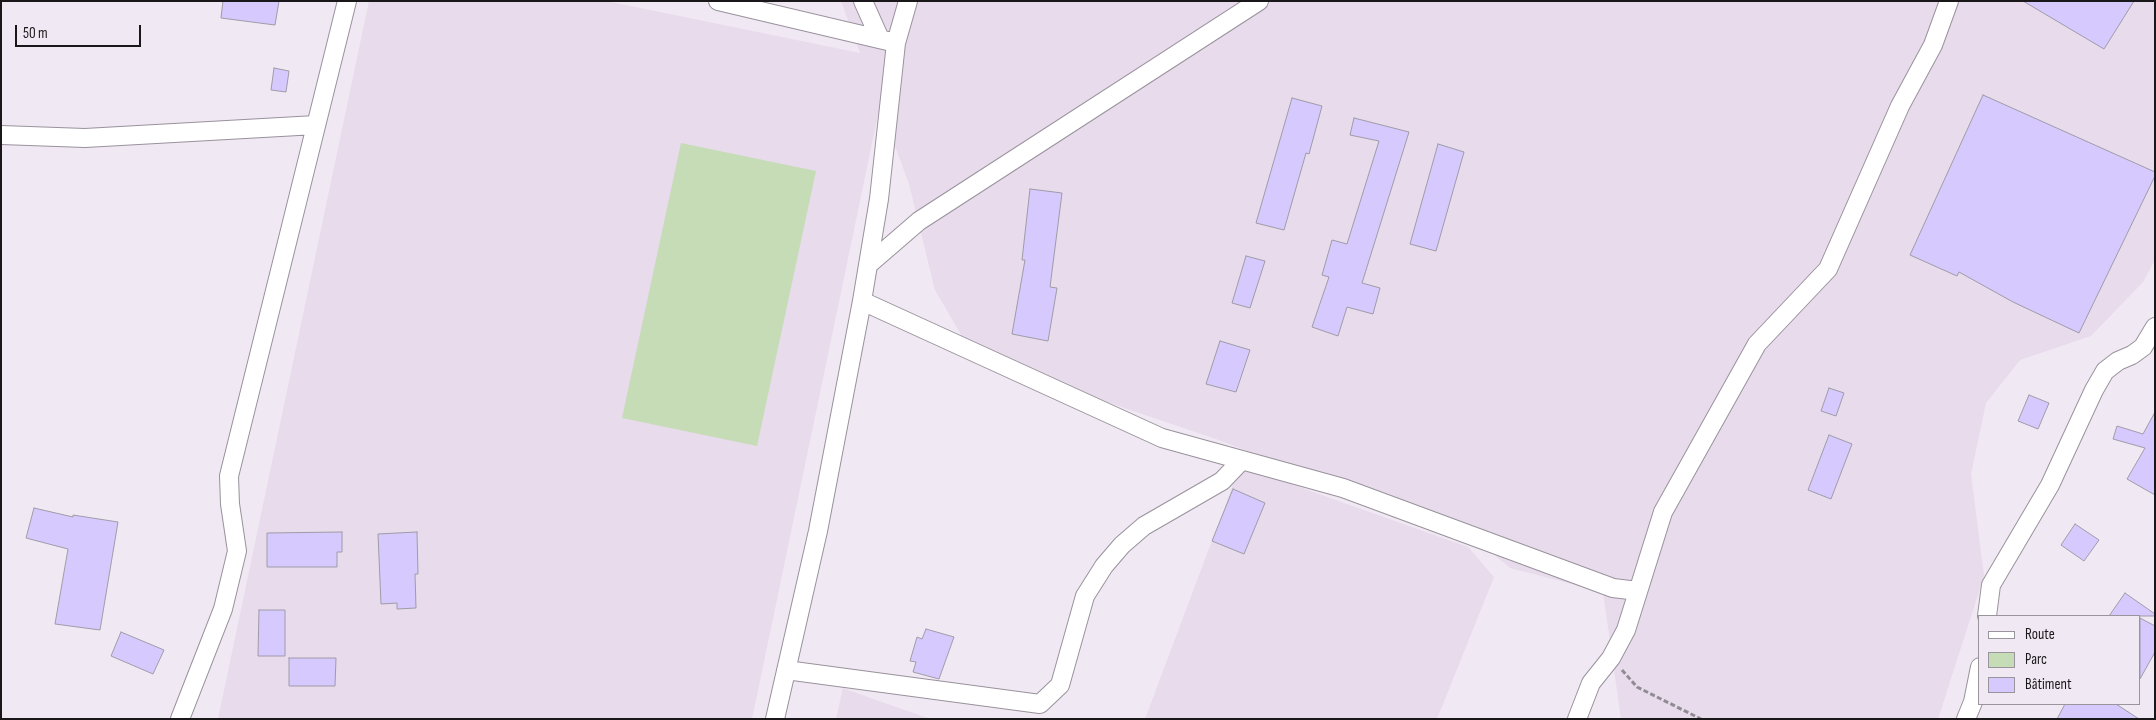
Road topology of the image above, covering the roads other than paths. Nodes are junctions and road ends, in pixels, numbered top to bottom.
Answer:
1 (348, 1) edge
2 (718, 1) edge
3 (863, 1) edge
4 (908, 1) edge
5 (1259, 1) edge
6 (1948, 1) edge
7 (888, 41) junction
8 (316, 125) junction
9 (1, 135) edge
10 (868, 265) junction
11 (862, 302) junction
12 (2155, 326) edge
13 (1242, 460) junction
14 (1638, 591) junction
15 (1987, 615) edge
16 (786, 670) junction
17 (1978, 677) edge
18 (180, 719) edge
19 (775, 719) edge
20 (1577, 719) edge
21 (1966, 719) edge

1 - 8 street
2 - 7 street
3 - 7 street
4 - 7 street
5 - 10 street
6 - 14 street
7 - 10 street
8 - 9 street
8 - 18 street
10 - 11 street
11 - 13 street
11 - 16 street
12 - 15 street
13 - 14 street
13 - 16 street
14 - 20 street
16 - 19 street
17 - 21 street

